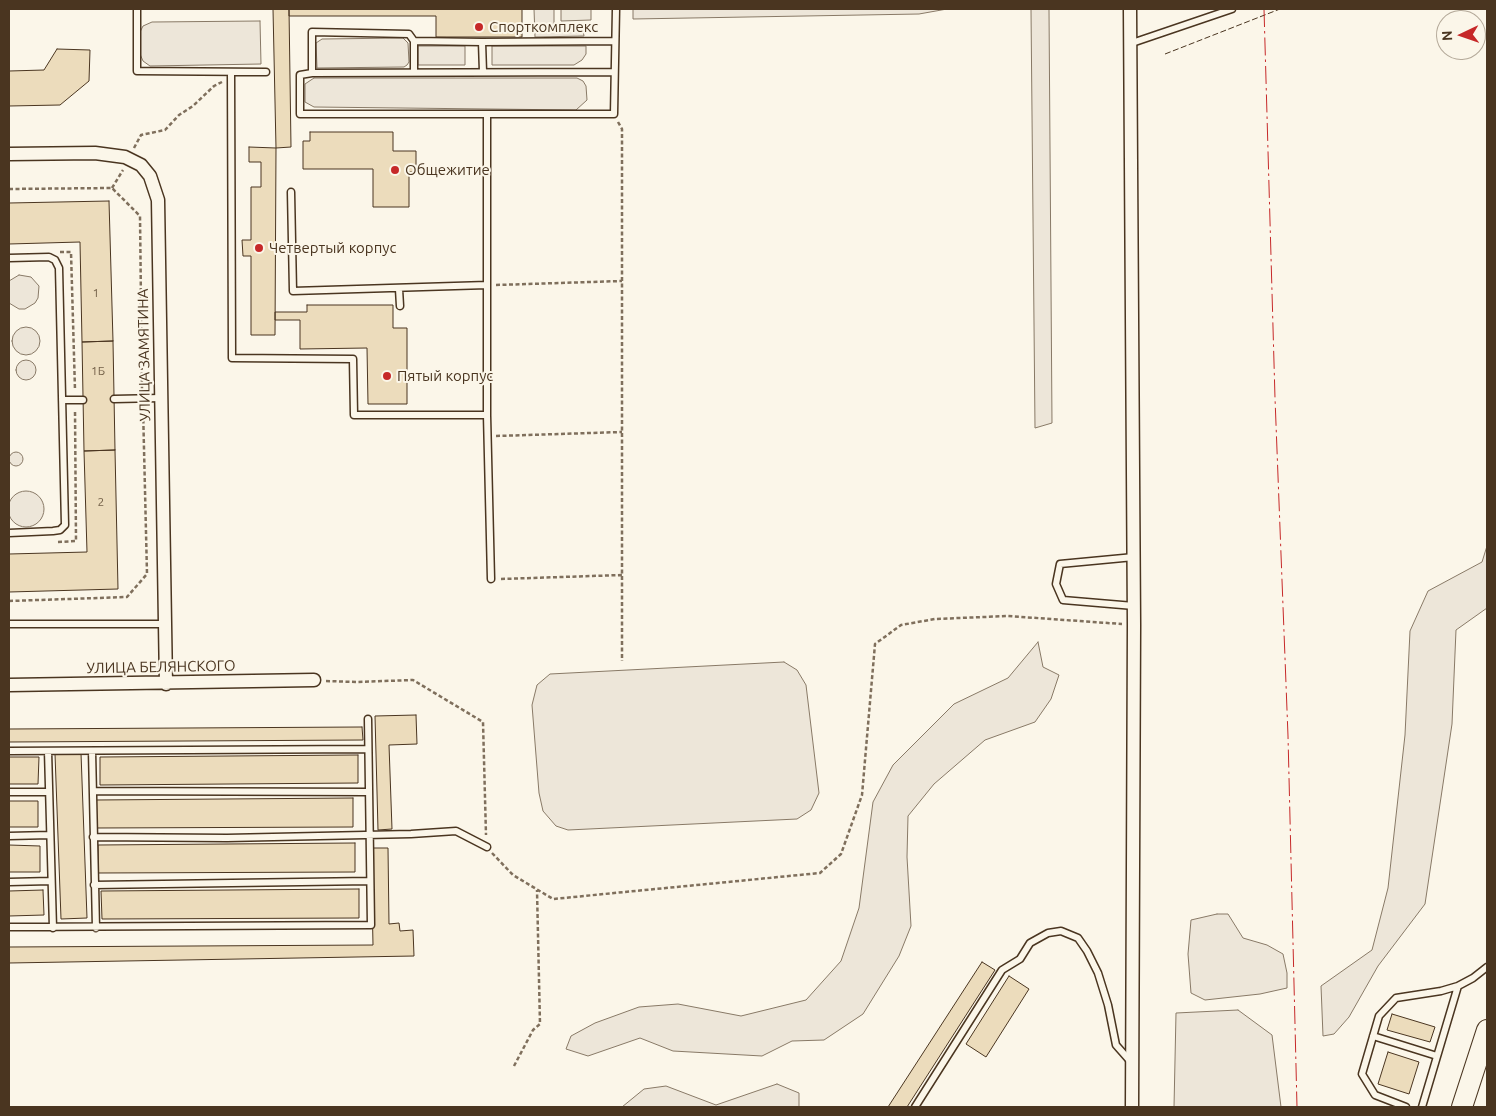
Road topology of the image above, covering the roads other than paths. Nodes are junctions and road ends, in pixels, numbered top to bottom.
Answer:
1 (137, 9) edge
2 (616, 9) edge
3 (1130, 9) edge
4 (1232, 9) edge
5 (414, 41) junction
6 (615, 41) junction
7 (482, 42) junction
8 (1129, 44) junction
9 (266, 72) dead end
10 (414, 72) junction
11 (482, 72) junction
12 (614, 72) junction
13 (312, 73) junction
14 (231, 74) junction
15 (487, 115) junction
16 (9, 154) edge
17 (291, 192) dead end
18 (9, 258) edge
19 (487, 285) junction
20 (399, 289) junction
21 (400, 306) dead end
22 (161, 398) junction
23 (114, 399) dead end
24 (62, 400) junction
25 (83, 400) dead end
26 (487, 415) junction
27 (9, 533) edge
28 (1134, 557) junction
29 (491, 579) road end
30 (1134, 606) junction
31 (9, 624) edge
32 (165, 624) junction
33 (314, 680) road end
34 (166, 684) junction
35 (9, 685) edge
36 (368, 719) dead end
37 (368, 749) junction
38 (92, 750) junction
39 (9, 751) edge
40 (48, 751) junction
41 (93, 791) junction
42 (9, 792) edge
43 (49, 792) junction
44 (368, 792) junction
45 (50, 835) junction
46 (369, 835) junction
47 (9, 836) edge
48 (93, 837) junction
49 (487, 847) road end
50 (51, 881) junction
51 (370, 881) junction
52 (9, 882) edge
53 (94, 885) junction
54 (9, 927) edge
55 (53, 928) junction
56 (96, 928) junction
57 (1487, 967) edge
58 (1458, 986) junction
59 (1487, 1030) edge
60 (1373, 1036) junction
61 (1438, 1056) junction
62 (1132, 1064) junction
63 (916, 1107) edge
64 (1132, 1107) edge
65 (1406, 1107) edge
66 (1422, 1107) edge
67 (1462, 1107) edge

1 - 14 lane
2 - 6 lane
3 - 8 street
4 - 8 lane
5 - 7 lane
5 - 10 lane
5 - 13 lane
6 - 7 lane
6 - 12 lane
7 - 11 lane
8 - 28 street
9 - 14 lane
10 - 11 lane
10 - 13 lane
11 - 12 lane
12 - 15 lane
13 - 15 lane
14 - 26 lane
15 - 19 lane
16 - 22 street, УЛИЦА ЗАМЯТИНА
17 - 20 lane
18 - 24 lane
19 - 20 lane
19 - 26 lane
20 - 21 lane
22 - 23 lane
22 - 32 street, УЛИЦА ЗАМЯТИНА
24 - 25 lane
24 - 27 lane
26 - 29 lane
28 - 30 street
28 - 30 lane
30 - 62 street
31 - 32 lane
32 - 34 street, УЛИЦА ЗАМЯТИНА
33 - 34 street, УЛИЦА БЕЛЯНСКОГО
34 - 35 street, УЛИЦА БЕЛЯНСКОГО
36 - 37 lane
37 - 38 lane
37 - 44 lane
38 - 40 lane
38 - 41 lane
39 - 40 lane
40 - 43 lane
41 - 44 lane
41 - 48 lane
42 - 43 lane
43 - 45 lane
44 - 46 lane
45 - 47 lane
45 - 50 lane
46 - 48 lane
46 - 49 lane
46 - 51 lane
48 - 53 lane
50 - 52 lane
50 - 55 lane
51 - 53 lane
51 - 56 lane
53 - 56 lane
54 - 55 lane
55 - 56 lane
57 - 58 lane
58 - 60 lane
58 - 61 lane
59 - 67 main road
60 - 61 lane
60 - 65 lane
61 - 66 lane
62 - 63 lane
62 - 64 street

